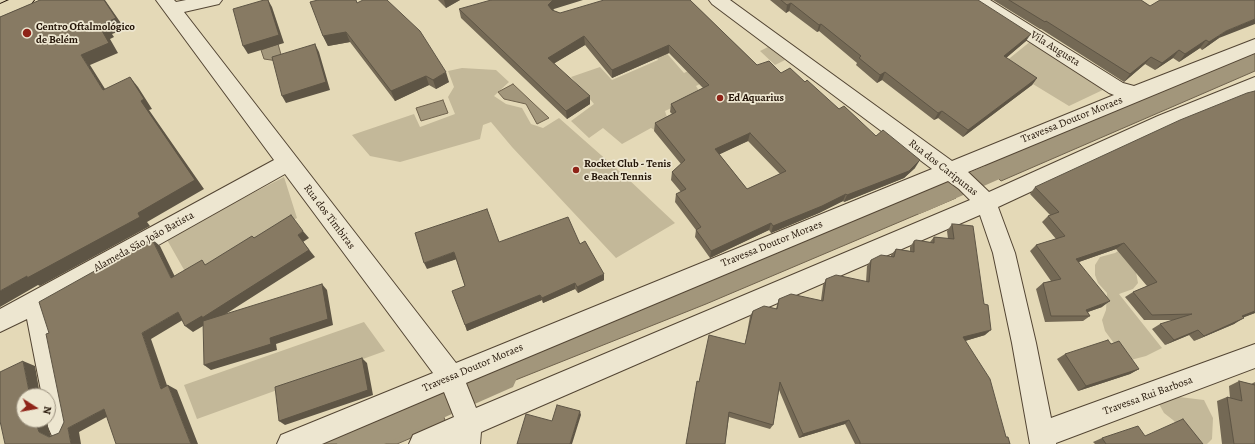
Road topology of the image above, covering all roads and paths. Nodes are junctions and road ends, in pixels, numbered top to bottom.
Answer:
1 (25, 0) edge
2 (212, 0) edge
3 (718, 0) edge
4 (977, 0) edge
5 (168, 4) edge
6 (0, 11) edge
7 (1255, 46) edge
8 (1255, 84) edge
9 (1135, 94) junction
10 (288, 162) junction
11 (949, 171) junction
12 (986, 203) junction
13 (35, 302) junction
14 (0, 321) edge
15 (1255, 356) edge
16 (451, 377) junction
17 (61, 427) edge
18 (468, 434) edge
19 (1042, 440) edge
20 (290, 444) edge
21 (422, 444) edge

1 - 6 main road
2 - 5 street
3 - 11 street, Rua dos Caripunas
4 - 9 street, Vila Augusta
5 - 10 street, Rua dos Timbiras
7 - 9 street, Travessa Doutor Moraes
8 - 12 street
9 - 11 street, Travessa Doutor Moraes
10 - 13 street, Alameda São João Batista
10 - 16 street, Rua dos Timbiras
11 - 12 street, Rua dos Caripunas
11 - 16 street, Travessa Doutor Moraes
12 - 18 street
12 - 19 street, Rua dos Caripunas
13 - 14 street, Alameda São João Batista
13 - 17 street
15 - 19 street, Travessa Rui Barbosa
16 - 18 street, Rua dos Timbiras
16 - 20 street, Travessa Doutor Moraes
18 - 21 street

